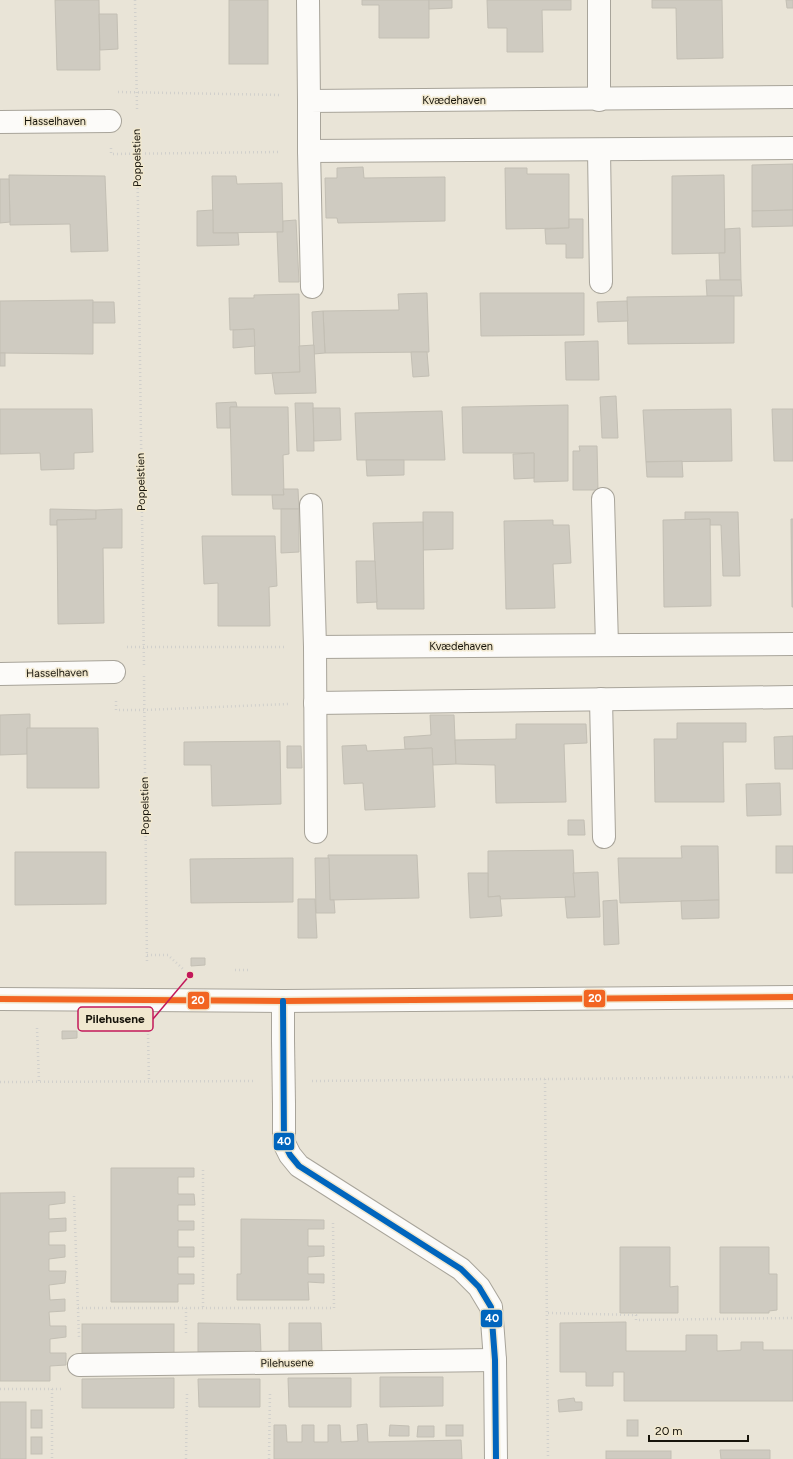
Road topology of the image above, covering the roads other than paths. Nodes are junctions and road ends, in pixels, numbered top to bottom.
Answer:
1 (308, 0) edge
2 (599, 0) edge
3 (793, 98) edge
4 (599, 100) junction
5 (309, 101) junction
6 (110, 121) dead end
7 (0, 122) edge
8 (793, 148) edge
9 (599, 150) junction
10 (309, 151) junction
11 (601, 282) dead end
12 (312, 287) dead end
13 (603, 499) dead end
14 (311, 505) dead end
15 (793, 644) edge
16 (607, 645) junction
17 (315, 647) junction
18 (114, 672) dead end
19 (0, 674) edge
20 (793, 697) edge
21 (601, 699) junction
22 (314, 703) junction
23 (316, 832) dead end
24 (604, 837) dead end
25 (793, 997) edge
26 (0, 999) edge
27 (283, 1000) junction
28 (495, 1360) junction
29 (80, 1365) road end
30 (496, 1459) edge

1 - 5 street
2 - 4 street
3 - 4 street, Kvædehaven
4 - 5 street, Kvædehaven
5 - 10 street
6 - 7 street, Hasselhaven
8 - 9 street
9 - 10 street
9 - 11 street
10 - 12 street
13 - 16 street
14 - 17 street
15 - 16 street, Kvædehaven
16 - 17 street, Kvædehaven
17 - 22 street
18 - 19 street, Hasselhaven
20 - 21 street
21 - 22 street
21 - 24 street
22 - 23 street
25 - 27 street
26 - 27 street
27 - 28 street, bridge
28 - 29 street, Pilehusene
28 - 30 street

